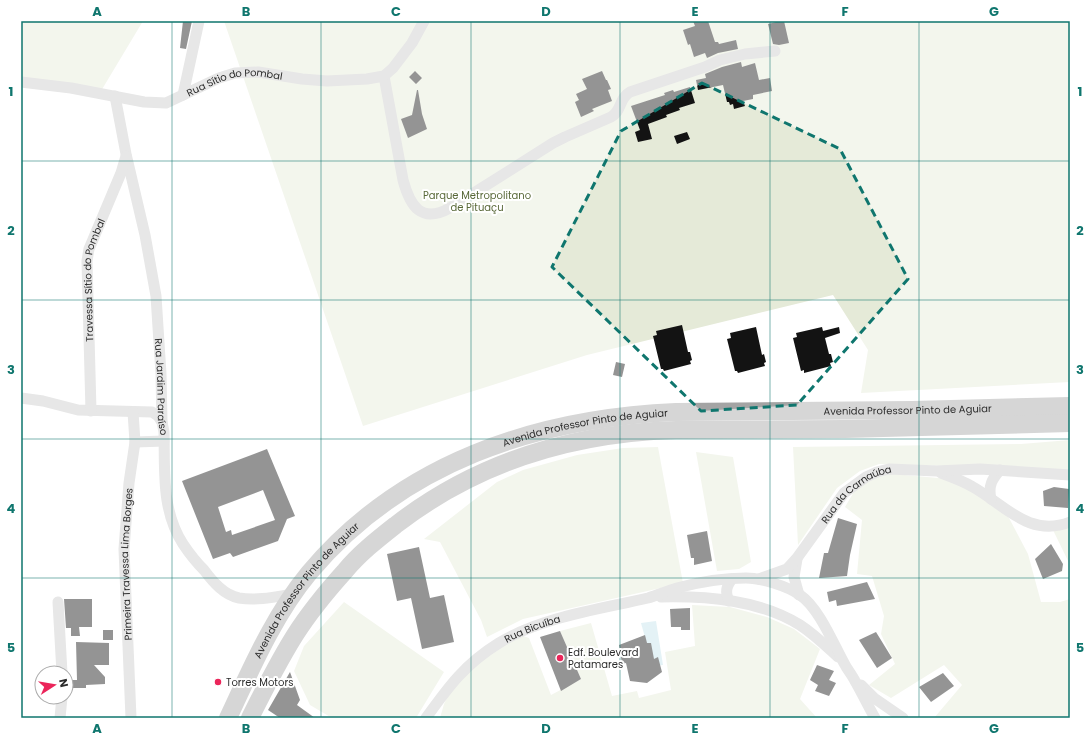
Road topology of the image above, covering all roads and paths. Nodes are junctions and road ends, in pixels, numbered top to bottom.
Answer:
1 (199, 21) edge
2 (424, 21) edge
3 (775, 51) dead end
4 (384, 76) junction
5 (21, 82) edge
6 (183, 95) junction
7 (115, 96) junction
8 (126, 154) junction
9 (21, 398) edge
10 (1070, 406) edge
11 (91, 411) junction
12 (134, 412) junction
13 (162, 422) junction
14 (1070, 423) edge
15 (164, 441) junction
16 (135, 442) junction
17 (1000, 470) junction
18 (937, 471) junction
19 (1070, 475) edge
20 (991, 499) junction
21 (1070, 522) edge
22 (797, 558) junction
23 (732, 579) junction
24 (759, 579) junction
25 (293, 594) junction
26 (799, 595) junction
27 (651, 597) junction
28 (729, 601) junction
29 (58, 602) dead end
30 (810, 606) junction
31 (800, 625) junction
32 (844, 663) junction
33 (62, 665) edge
34 (855, 680) junction
35 (437, 703) junction
36 (61, 705) edge
37 (60, 718) edge
38 (131, 718) edge
39 (228, 718) edge
40 (250, 718) edge
41 (426, 718) edge
42 (434, 718) edge
43 (875, 718) edge
44 (902, 718) edge

1 - 6 street
2 - 4 street
3 - 4 street
4 - 6 street, Rua Sítio do Pombal
5 - 7 street, Rua Sítio do Pombal
6 - 7 street, Rua Sítio do Pombal
7 - 8 street, Rua Jardim Paraíso
8 - 11 street, Travessa Sítio do Pombal
8 - 13 street, Rua Jardim Paraíso
9 - 11 street
10 - 25 main road, Avenida Professor Pinto de Aguiar
11 - 12 street
12 - 13 street
12 - 16 street, Primeira Travessa Lima Borges
13 - 15 street, Rua Jardim Paraíso
14 - 40 main road, Avenida Professor Pinto de Aguiar
15 - 16 street
15 - 25 street, Rua Jardim Paraíso
16 - 38 street, Primeira Travessa Lima Borges
17 - 18 street, Rua da Carnaúba
17 - 19 street, Rua da Carnaúba
17 - 20 street
18 - 20 street, Rua da Carnaúba
18 - 22 street, Rua da Carnaúba
20 - 21 street, Rua da Carnaúba
22 - 24 street, Rua da Carnaúba
22 - 26 street, Rua da Carnaúba
23 - 24 street, Rua Bicuíba
23 - 27 street, Rua Bicuíba
23 - 28 street
24 - 26 street, Rua Bicuíba
25 - 39 main road, Avenida Professor Pinto de Aguiar
26 - 30 street, Rua Bicuíba
27 - 28 street, Rua Bicuíba
27 - 35 street, Rua Bicuíba
28 - 31 street, Rua Bicuíba
29 - 33 street
30 - 31 street
30 - 32 street, Rua Bicuíba
31 - 32 street, Rua Bicuíba
32 - 34 street, Rua Bicuíba
34 - 43 street, Rua Bicuíba
34 - 44 street, Rua Bicuíba
35 - 41 street, Rua Bicuíba
35 - 42 street, Rua Bicuíba
36 - 37 street

